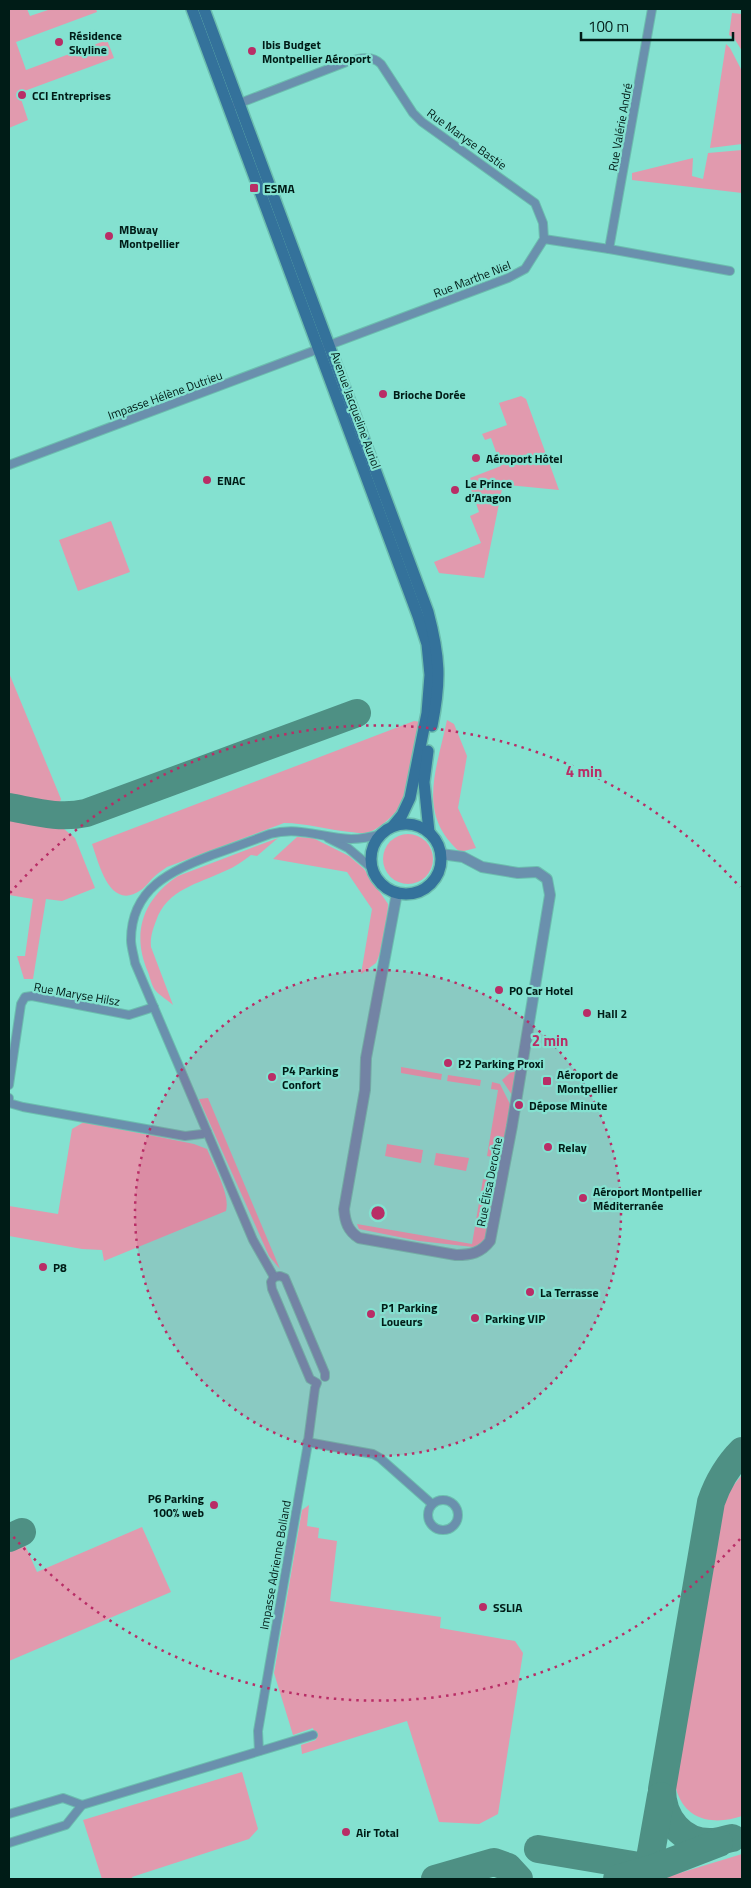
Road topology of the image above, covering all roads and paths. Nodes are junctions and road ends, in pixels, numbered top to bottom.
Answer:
1 (192, 9) edge
2 (204, 9) edge
3 (652, 9) edge
4 (234, 105) junction
5 (544, 239) junction
6 (610, 249) junction
7 (730, 271) dead end
8 (324, 347) junction
9 (9, 465) edge
10 (393, 826) junction
11 (429, 832) junction
12 (382, 834) junction
13 (321, 835) junction
14 (441, 854) junction
15 (374, 870) junction
16 (397, 893) junction
17 (154, 1007) junction
18 (9, 1085) edge
19 (9, 1098) edge
20 (207, 1132) junction
21 (274, 1278) junction
22 (325, 1377) dead end
23 (307, 1442) junction
24 (432, 1504) junction
25 (313, 1734) dead end
26 (259, 1751) junction
27 (82, 1805) junction
28 (9, 1814) edge
29 (9, 1843) edge

1 - 4 main road, Avenue Jacqueline Auriol
2 - 4 main road, Avenue Jacqueline Auriol
3 - 6 street, Rue Valérie André
4 - 5 street, Rue Maryse Bastie
4 - 8 main road, Avenue Jacqueline Auriol
5 - 6 street
5 - 8 street, Rue Marthe Niel
6 - 7 street
8 - 9 street, Impasse Hélène Dutrieu
8 - 10 main road, Avenue Jacqueline Auriol
8 - 11 main road, Avenue Jacqueline Auriol
10 - 11 main road
10 - 12 main road
11 - 14 main road
12 - 13 street
12 - 15 main road
13 - 15 street
13 - 17 street
14 - 16 main road
14 - 16 street, Rue Élisa Deroche
15 - 16 main road
17 - 18 street, Rue Maryse Hilsz
17 - 20 street
19 - 20 street
20 - 21 street
21 - 22 street
21 - 23 street, Impasse Adrienne Bolland
23 - 24 street
23 - 26 street, Impasse Adrienne Bolland
24 - 24 street
25 - 26 street
26 - 27 street
27 - 28 street
27 - 29 street

